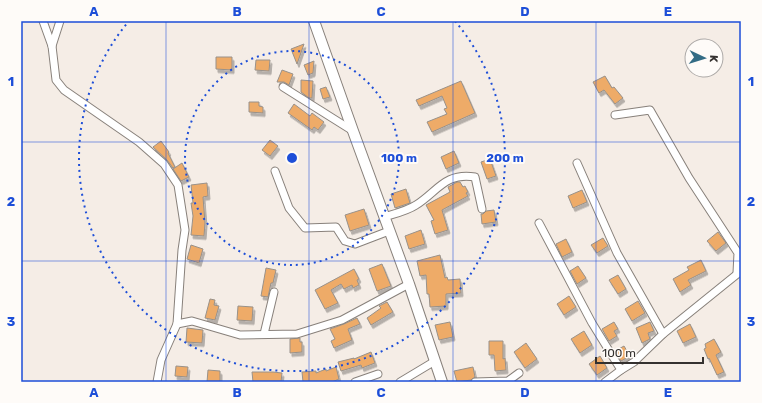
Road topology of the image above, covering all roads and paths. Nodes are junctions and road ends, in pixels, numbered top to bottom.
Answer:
1 (42, 21) edge
2 (60, 21) edge
3 (314, 21) edge
4 (52, 46) junction
5 (283, 87) dead end
6 (615, 115) dead end
7 (353, 131) junction
8 (577, 163) dead end
9 (275, 172) dead end
10 (482, 209) dead end
11 (384, 218) junction
12 (539, 223) dead end
13 (389, 231) junction
14 (739, 272) edge
15 (409, 284) junction
16 (274, 292) dead end
17 (177, 324) junction
18 (264, 334) junction
19 (663, 334) junction
20 (435, 361) junction
21 (621, 370) junction
22 (519, 373) dead end
23 (378, 374) dead end
24 (157, 382) edge
25 (355, 382) edge
26 (400, 382) edge
27 (442, 382) edge
28 (475, 382) edge
29 (605, 382) edge

1 - 4 street
2 - 4 street
3 - 7 street
4 - 17 street
5 - 7 street
6 - 14 street
7 - 11 street
8 - 19 street
9 - 13 street
10 - 11 street
11 - 13 street
12 - 21 street
13 - 15 street
14 - 19 street
15 - 18 street
15 - 20 street
16 - 18 street
17 - 18 street
17 - 24 street
19 - 21 street
20 - 26 street
20 - 27 street
21 - 29 street
22 - 28 street
23 - 25 street

